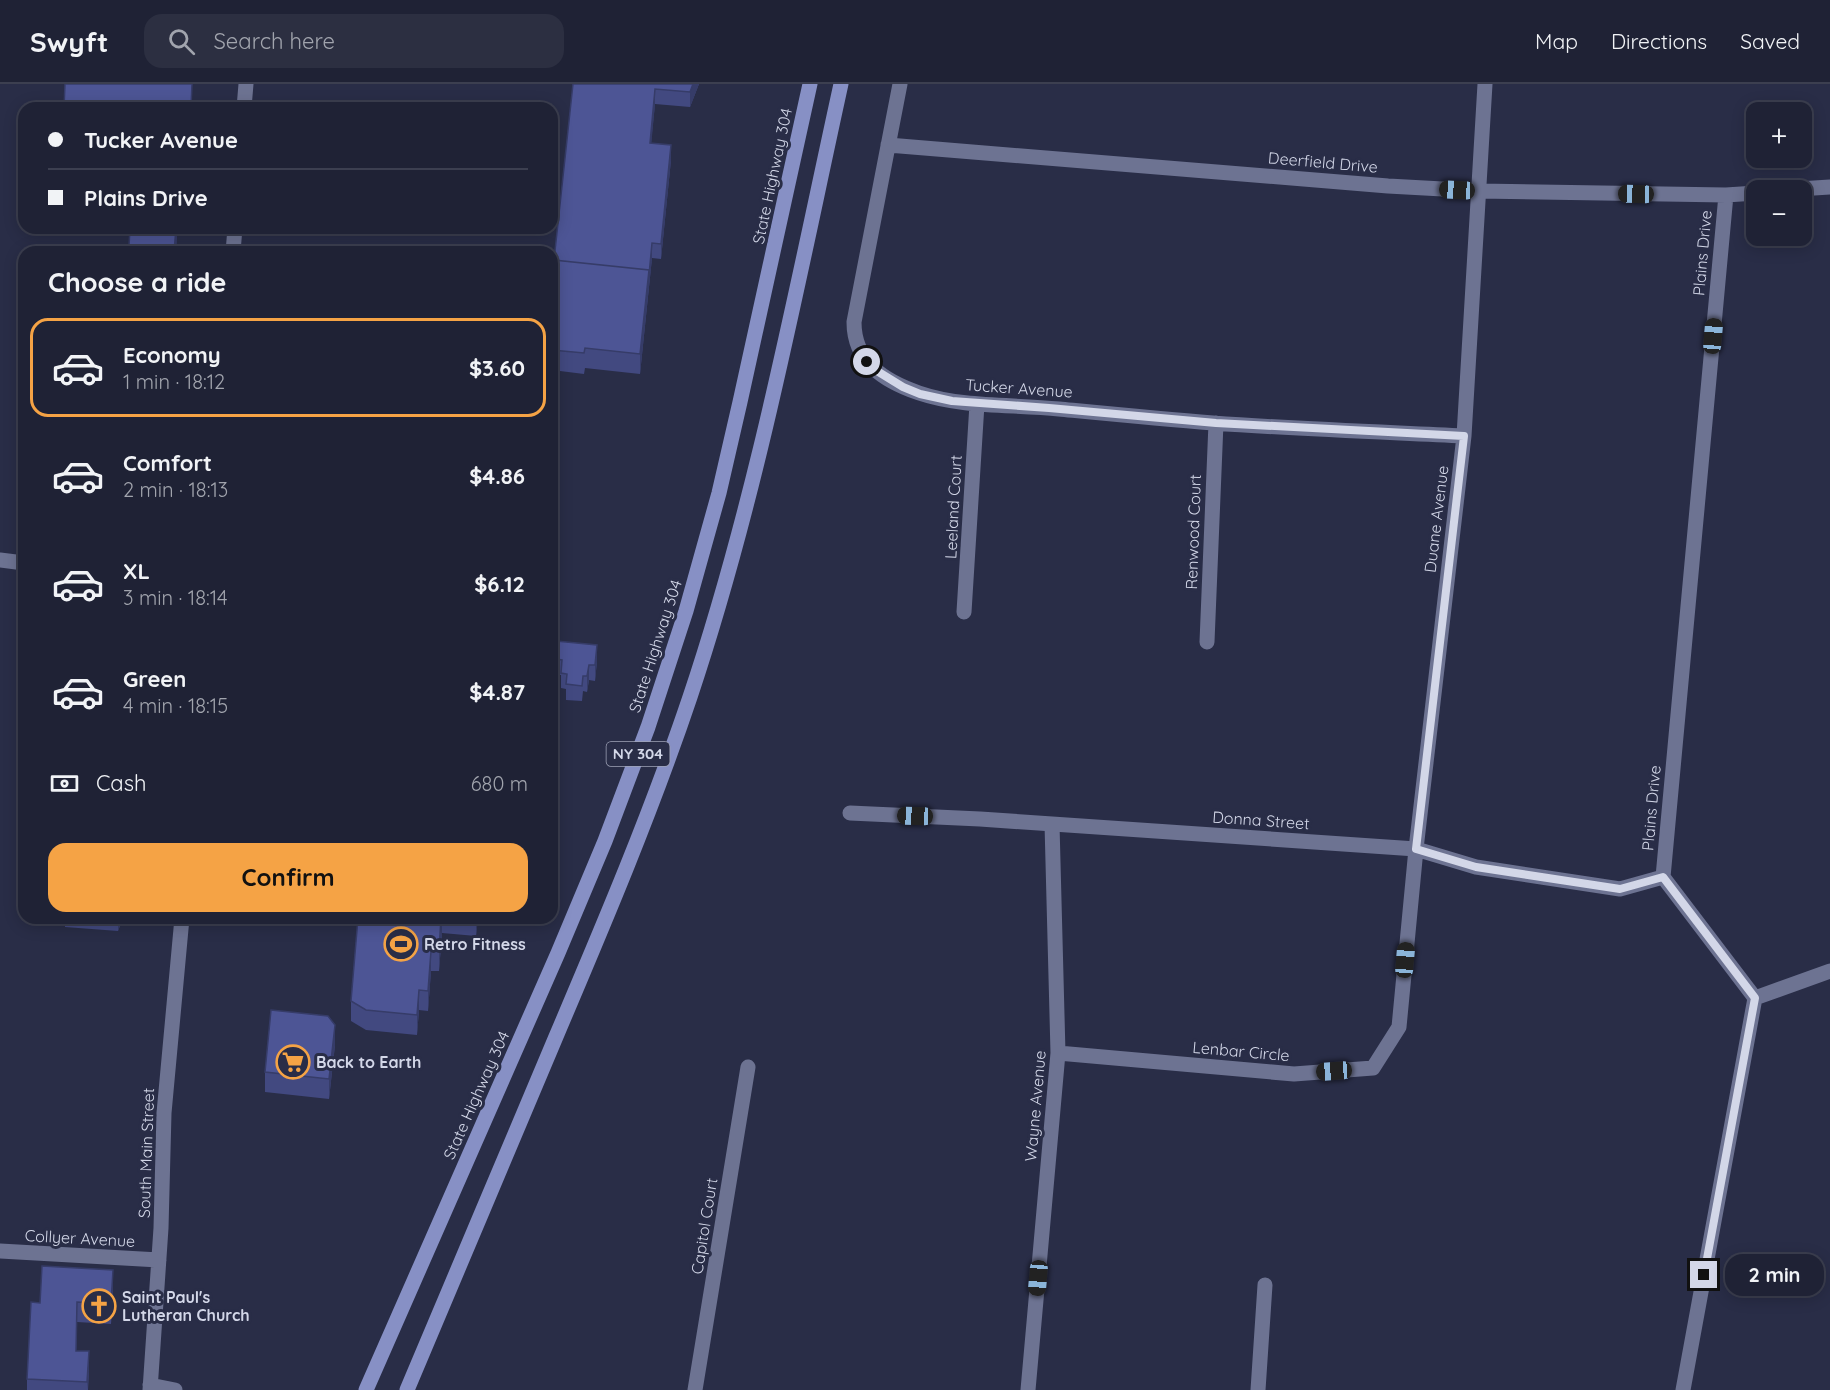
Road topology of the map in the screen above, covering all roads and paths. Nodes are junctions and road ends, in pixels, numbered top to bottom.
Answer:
1 (246, 84) edge
2 (810, 84) edge
3 (841, 84) edge
4 (900, 84) edge
5 (1485, 84) edge
6 (244, 102) edge
7 (888, 145) junction
8 (1830, 187) edge
9 (1812, 188) edge
10 (1479, 191) junction
11 (1746, 194) edge
12 (1726, 195) junction
13 (977, 404) junction
14 (1216, 423) junction
15 (1464, 436) junction
16 (0, 560) edge
17 (18, 562) edge
18 (964, 612) dead end
19 (1207, 642) dead end
20 (850, 813) dead end
21 (1052, 824) junction
22 (1416, 849) junction
23 (1663, 877) junction
24 (181, 924) edge
25 (1830, 971) edge
26 (1755, 998) junction
27 (1058, 1053) junction
28 (748, 1067) dead end
29 (0, 1251) edge
30 (159, 1260) junction
31 (1265, 1285) dead end
32 (150, 1388) edge
33 (175, 1390) edge
34 (366, 1390) edge
35 (407, 1390) edge
36 (695, 1390) edge
37 (1028, 1390) edge
38 (1258, 1390) edge
39 (1683, 1390) edge

1 - 6 street
2 - 34 main road, State Highway 304 / NY 304
3 - 35 main road, NY 304
4 - 7 street, Tucker Avenue
5 - 10 street, Duane Avenue
7 - 10 street, Deerfield Drive
7 - 13 street, Tucker Avenue
8 - 9 street
10 - 12 street, Deerfield Drive
10 - 15 street, Duane Avenue
11 - 12 street, Deerfield Drive
12 - 23 street, Plains Drive
13 - 14 street, Tucker Avenue
13 - 18 street, Leeland Court
14 - 15 street, Tucker Avenue
14 - 19 street, Renwood Court
15 - 22 street, Duane Avenue
16 - 17 street
20 - 21 street, Donna Street
21 - 22 street, Donna Street
21 - 27 street, Wayne Avenue
22 - 23 street, Donna Street
22 - 27 street, Lenbar Circle
23 - 26 street
24 - 30 street, South Main Street
25 - 26 street
26 - 39 street
27 - 37 street, Wayne Avenue
28 - 36 street, Capitol Court
29 - 30 street, Collyer Avenue
30 - 32 street, South Main Street
31 - 38 street
32 - 33 street

